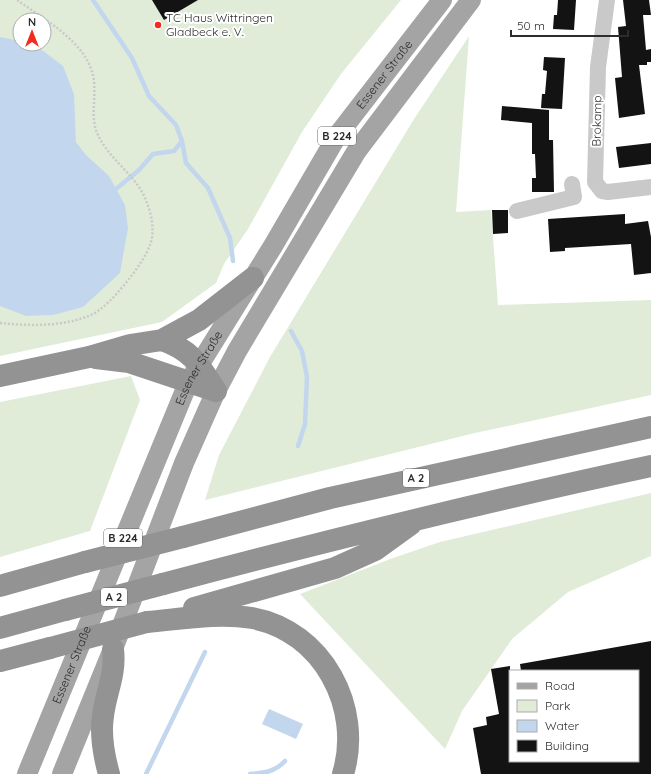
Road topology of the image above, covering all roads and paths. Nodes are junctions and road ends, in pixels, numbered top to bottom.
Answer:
1 (17, 0) edge
2 (442, 0) edge
3 (470, 0) edge
4 (607, 0) edge
5 (595, 182) junction
6 (651, 187) edge
7 (517, 211) dead end
8 (253, 278) junction
9 (0, 323) edge
10 (162, 340) junction
11 (89, 357) junction
12 (199, 364) junction
13 (0, 376) edge
14 (188, 383) junction
15 (216, 391) junction
16 (651, 427) edge
17 (651, 466) edge
18 (419, 518) junction
19 (0, 586) edge
20 (147, 622) junction
21 (0, 628) edge
22 (113, 649) junction
23 (0, 661) edge
24 (27, 774) edge
25 (62, 774) edge
26 (109, 774) edge
27 (343, 774) edge

1 - 9 path
2 - 8 main road, Essener Straße / B 224
3 - 15 main road, Essener Straße / B 224
4 - 5 street, Brokamp
5 - 6 street
5 - 7 street
8 - 10 highway
8 - 12 main road, Essener Straße / B 224
10 - 11 highway
10 - 12 highway
11 - 13 highway
11 - 14 highway
12 - 14 main road, Essener Straße / B 224
12 - 15 highway
14 - 15 highway
14 - 24 main road, Essener Straße / B 224
15 - 22 main road, Essener Straße / B 224
16 - 19 highway, A 2, bridge
17 - 18 highway, A 2
18 - 20 highway
18 - 21 highway, A 2, bridge
20 - 23 highway, bridge
20 - 27 highway
22 - 25 main road, Essener Straße / B 224
22 - 26 highway

